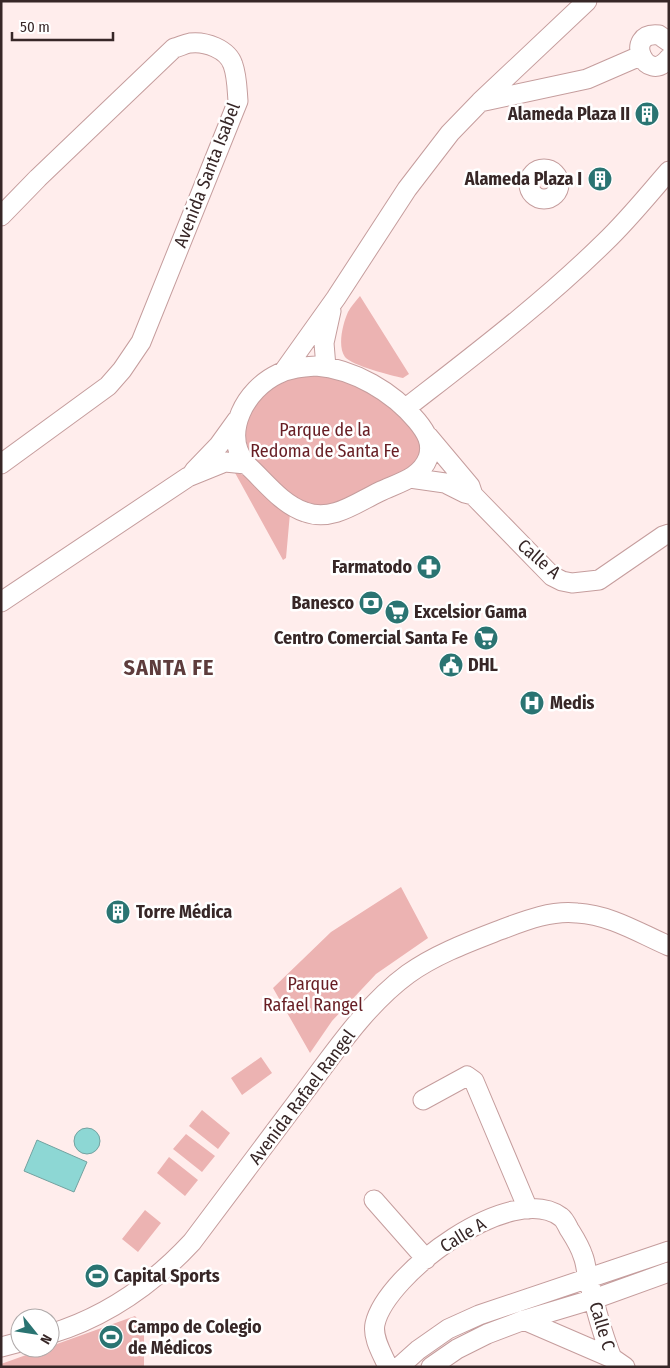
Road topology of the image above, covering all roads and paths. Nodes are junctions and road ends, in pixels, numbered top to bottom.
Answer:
1 (587, 1) edge
2 (669, 42) edge
3 (640, 56) junction
4 (669, 58) edge
5 (480, 102) junction
6 (669, 171) edge
7 (1, 216) edge
8 (336, 298) junction
9 (326, 367) junction
10 (284, 371) junction
11 (406, 408) junction
12 (237, 419) junction
13 (428, 436) junction
14 (1, 464) edge
15 (246, 464) junction
16 (188, 478) junction
17 (410, 478) junction
18 (473, 495) junction
19 (667, 538) edge
20 (1, 602) edge
21 (669, 946) edge
22 (423, 1100) dead end
23 (374, 1200) dead end
24 (528, 1209) junction
25 (669, 1251) edge
26 (426, 1259) junction
27 (669, 1272) edge
28 (588, 1278) junction
29 (594, 1299) junction
30 (524, 1320) junction
31 (60, 1330) edge
32 (618, 1362) edge
33 (388, 1367) edge
34 (399, 1367) edge
35 (431, 1367) edge

1 - 5 street
2 - 3 street
3 - 4 street
3 - 5 street
5 - 8 street
6 - 11 street
7 - 14 street, Avenida Santa Isabel
8 - 9 street
8 - 10 street
9 - 10 street
9 - 11 street
10 - 12 street
11 - 13 street
12 - 15 street
12 - 16 street
13 - 17 street
13 - 18 street, Calle A
15 - 16 street
15 - 17 street
16 - 20 street
17 - 18 street, Calle A
18 - 19 street, Calle A
21 - 31 street, Avenida Rafael Rangel
22 - 24 street
23 - 26 street
24 - 26 street, Calle A
24 - 28 street, Calle A
25 - 28 street
26 - 33 street, Calle A
27 - 29 street
28 - 29 street, Calle C
28 - 34 street
29 - 30 street
29 - 32 street, Calle C
30 - 32 street
30 - 35 street

